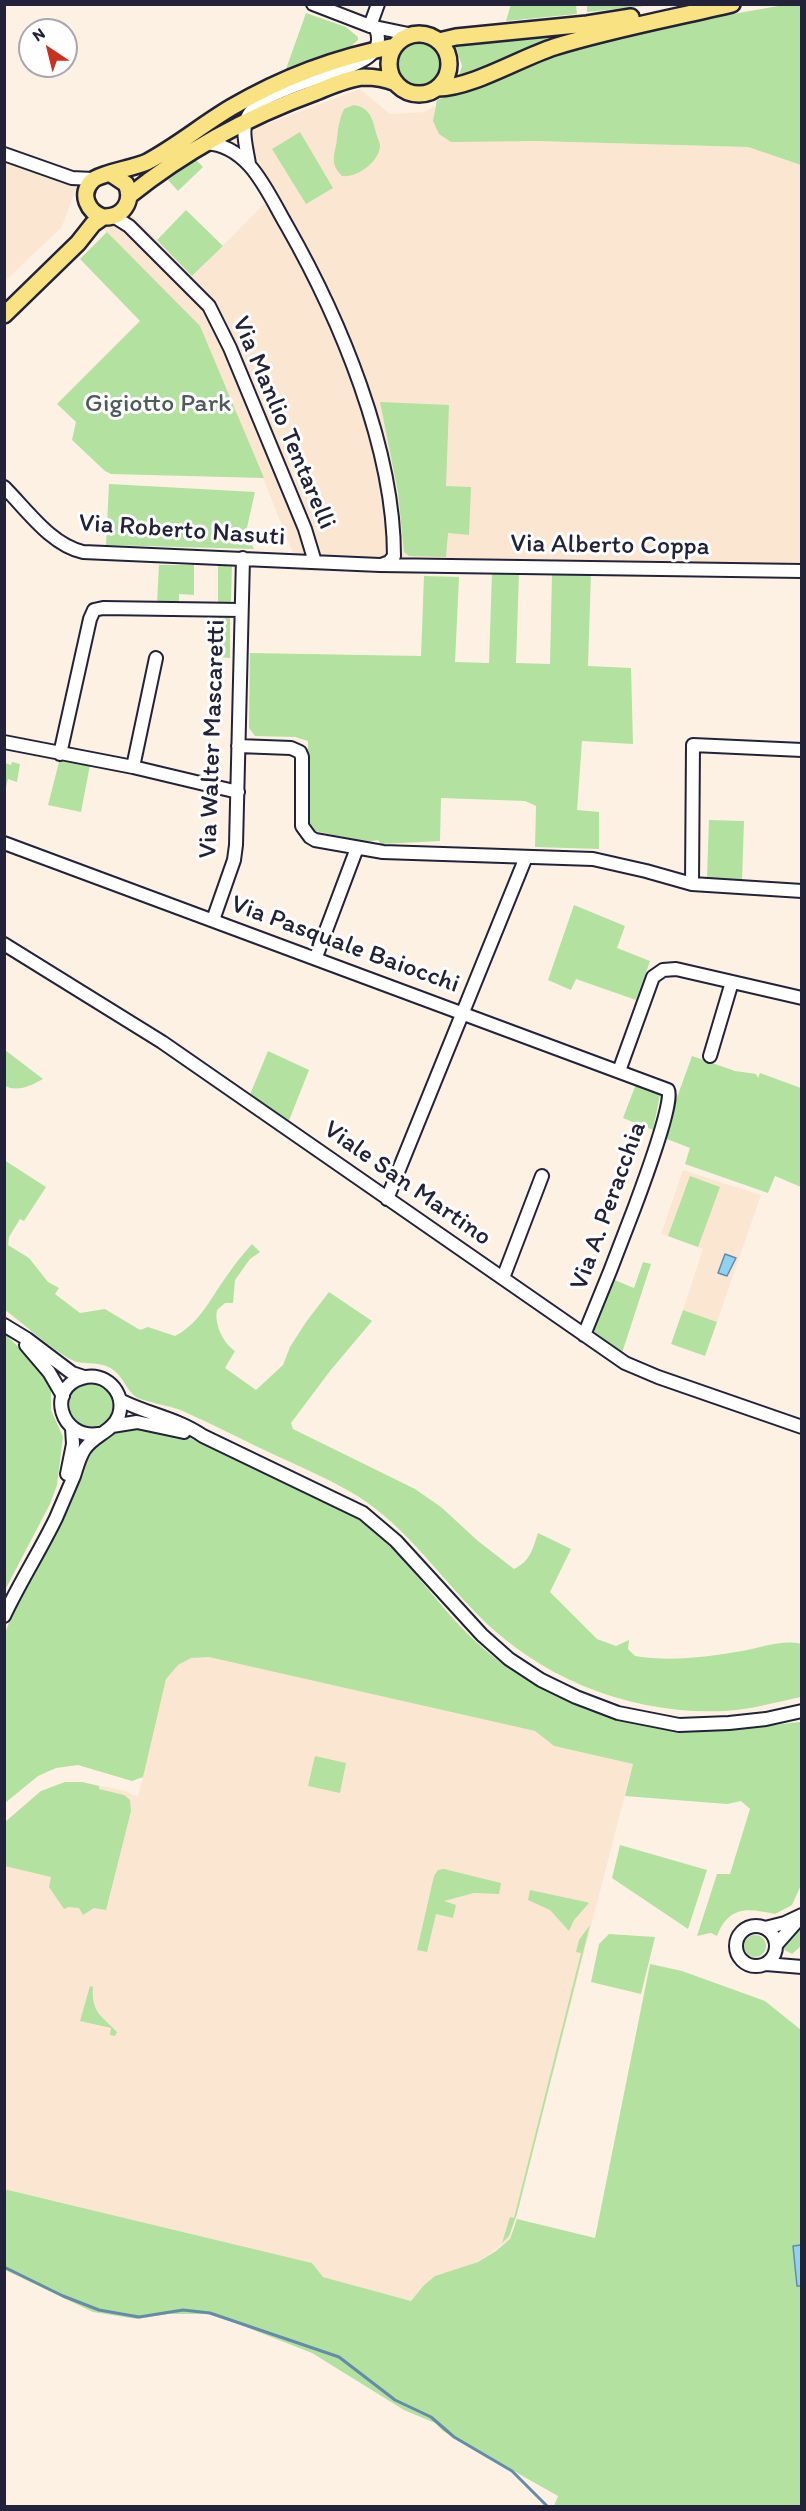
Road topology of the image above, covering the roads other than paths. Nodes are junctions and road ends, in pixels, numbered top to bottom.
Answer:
1 (313, 4) edge
2 (378, 4) edge
3 (693, 4) edge
4 (732, 4) edge
5 (373, 27) junction
6 (413, 35) junction
7 (439, 41) junction
8 (396, 45) junction
9 (375, 50) junction
10 (396, 83) junction
11 (438, 88) junction
12 (246, 120) junction
13 (204, 142) junction
14 (4, 154) edge
15 (249, 164) junction
16 (111, 174) junction
17 (93, 179) junction
18 (89, 207) junction
19 (117, 210) junction
20 (4, 303) edge
21 (4, 315) edge
22 (4, 487) edge
23 (394, 539) junction
24 (243, 558) junction
25 (315, 562) junction
26 (380, 565) junction
27 (417, 566) junction
28 (801, 571) edge
29 (241, 610) junction
30 (156, 658) dead end
31 (4, 742) edge
32 (238, 746) junction
33 (801, 750) edge
34 (60, 754) junction
35 (132, 767) junction
36 (238, 792) junction
37 (4, 843) edge
38 (357, 848) junction
39 (526, 856) junction
40 (692, 884) junction
41 (801, 891) edge
42 (213, 920) junction
43 (4, 944) edge
44 (316, 957) junction
45 (732, 982) junction
46 (801, 998) edge
47 (464, 1013) junction
48 (710, 1056) dead end
49 (619, 1071) junction
50 (669, 1092) joint
51 (542, 1176) dead end
52 (387, 1198) junction
53 (503, 1278) junction
54 (7, 1326) edge
55 (584, 1335) junction
56 (84, 1377) junction
57 (63, 1396) junction
58 (120, 1400) junction
59 (112, 1426) junction
60 (801, 1427) edge
61 (72, 1428) junction
62 (99, 1434) junction
63 (202, 1436) junction
64 (63, 1498) junction
65 (4, 1616) edge
66 (801, 1711) edge
67 (766, 1719) junction
68 (801, 1719) edge
69 (801, 1916) edge
70 (765, 1928) junction
71 (776, 1947) junction
72 (765, 1964) junction
73 (801, 1967) edge

1 - 5 street
2 - 5 street
3 - 7 main road
4 - 11 main road
5 - 6 street
5 - 8 street
5 - 9 street
6 - 7 main road
6 - 8 main road
7 - 11 main road
8 - 9 main road
8 - 10 main road
9 - 12 street
9 - 16 main road
10 - 11 main road
10 - 12 main road
12 - 13 main road
12 - 15 street
13 - 15 street
13 - 19 main road
14 - 17 street
15 - 23 street
16 - 17 main road
16 - 19 main road
17 - 18 main road
18 - 19 main road
18 - 20 main road
19 - 21 main road
19 - 25 street, Via Manlio Tentarelli
22 - 24 street, Via Roberto Nasuti
23 - 26 street
23 - 27 street
24 - 25 street, Via Roberto Nasuti
24 - 29 street, Via Walter Mascaretti
25 - 26 street, Via Roberto Nasuti
26 - 27 street, Via Alberto Coppa
27 - 28 street, Via Alberto Coppa
29 - 32 street, Via Walter Mascaretti
29 - 34 street
30 - 35 street
31 - 34 street
32 - 36 street, Via Walter Mascaretti
32 - 38 street
33 - 40 street
34 - 35 street
35 - 36 street
36 - 42 street, Via Walter Mascaretti
37 - 42 street, Via Pasquale Baiocchi
38 - 39 street
38 - 44 street
39 - 40 street
39 - 47 street
40 - 41 street
42 - 44 street, Via Pasquale Baiocchi
43 - 52 street, Viale San Martino
44 - 47 street, Via Pasquale Baiocchi
45 - 46 street
45 - 48 street
45 - 49 street
47 - 49 street, Via Pasquale Baiocchi
47 - 52 street
49 - 50 street, Via Pasquale Baiocchi
50 - 55 street, Via A. Peracchia
51 - 53 street
52 - 53 street, Viale San Martino
53 - 55 street, Viale San Martino
54 - 56 street
54 - 57 street
55 - 60 street, Viale San Martino
56 - 57 street
56 - 58 street
57 - 61 street
58 - 59 street
58 - 63 street
59 - 62 street
59 - 63 street
61 - 62 street
61 - 64 street
62 - 64 street
63 - 67 street
64 - 65 street
66 - 67 street
67 - 68 street
69 - 70 street
69 - 71 street
70 - 71 street
70 - 72 street
71 - 72 street
71 - 73 street
72 - 73 street

